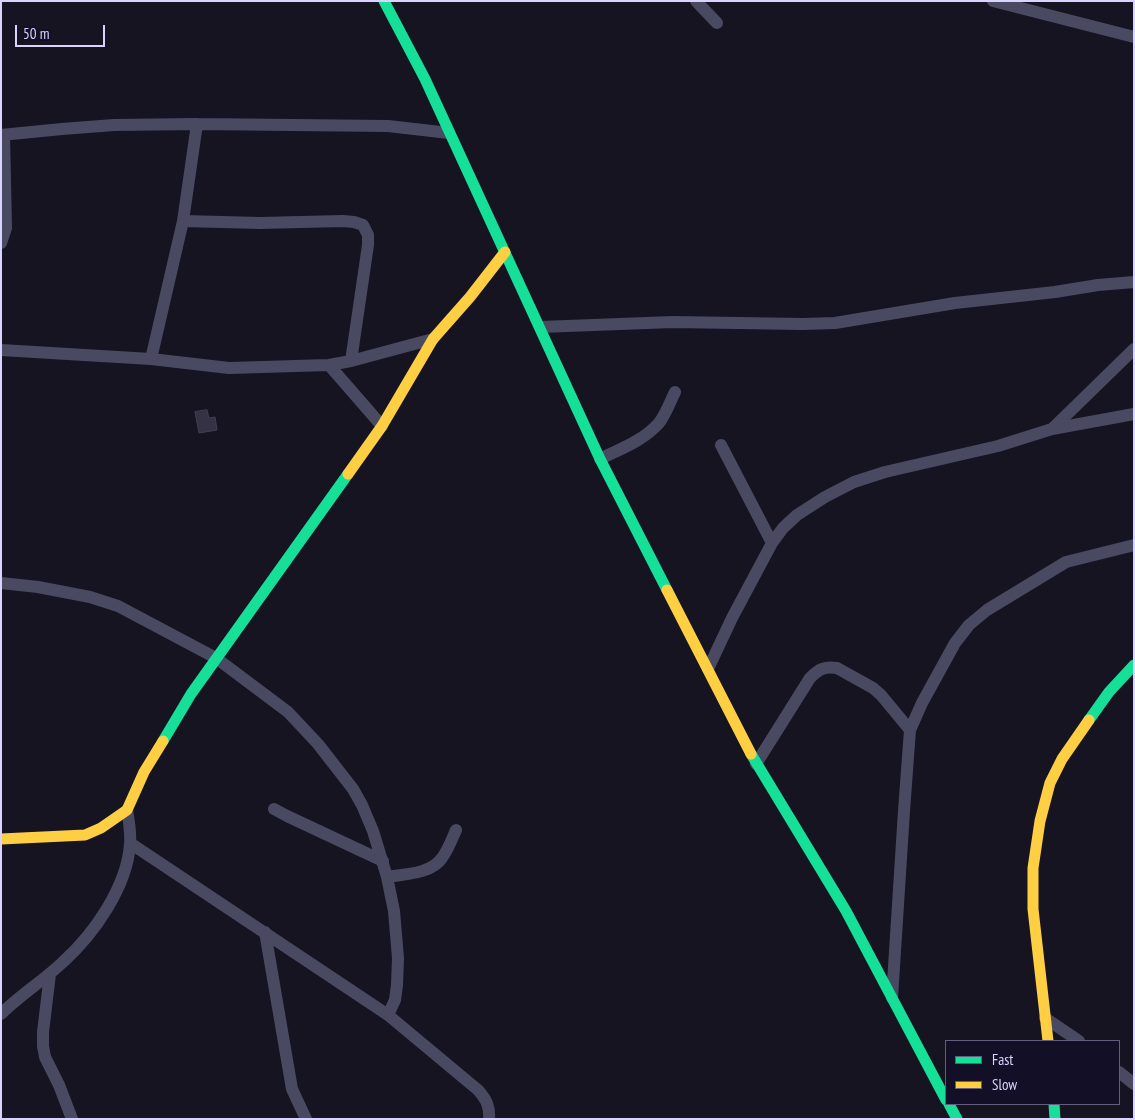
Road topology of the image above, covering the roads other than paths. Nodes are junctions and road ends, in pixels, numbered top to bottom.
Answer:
1 (384, 1) edge
2 (696, 1) edge
3 (993, 1) edge
4 (717, 23) dead end
5 (1134, 37) edge
6 (197, 124) junction
7 (449, 133) junction
8 (3, 135) edge
9 (183, 221) junction
10 (1, 243) edge
11 (505, 252) junction
12 (1134, 282) edge
13 (540, 327) junction
14 (433, 339) junction
15 (1134, 349) edge
16 (1, 350) edge
17 (151, 359) junction
18 (351, 361) junction
19 (329, 365) junction
20 (675, 392) dead end
21 (1134, 414) edge
22 (382, 426) junction
23 (1052, 429) junction
24 (721, 444) dead end
25 (600, 459) junction
26 (772, 543) junction
27 (1134, 545) edge
28 (1, 583) edge
29 (216, 658) junction
30 (1134, 665) edge
31 (708, 669) junction
32 (910, 730) junction
33 (756, 764) junction
34 (274, 809) dead end
35 (127, 810) junction
36 (456, 830) dead end
37 (1, 839) edge
38 (130, 843) junction
39 (383, 861) junction
40 (387, 877) junction
41 (266, 932) junction
42 (50, 974) junction
43 (892, 1000) junction
44 (1, 1014) edge
45 (388, 1015) junction
46 (1046, 1018) junction
47 (1048, 1040) edge
48 (1078, 1040) edge
49 (1120, 1073) edge
50 (1134, 1084) edge
51 (945, 1098) edge
52 (949, 1105) edge
53 (1054, 1105) edge
54 (72, 1119) edge
55 (306, 1119) edge
56 (489, 1119) edge
57 (957, 1119) edge
58 (1055, 1119) edge

1 - 7 main road
2 - 4 street
3 - 5 street
6 - 7 street
6 - 8 street
6 - 9 street
7 - 11 main road
8 - 10 street
9 - 17 street
9 - 18 street
11 - 13 main road
11 - 14 main road
12 - 13 street
13 - 25 main road
14 - 18 street
14 - 22 main road
15 - 23 street
16 - 17 street
17 - 19 street
18 - 19 street
19 - 22 street
20 - 25 street
21 - 23 street
22 - 29 main road
23 - 26 street
24 - 26 street
25 - 31 main road
26 - 31 street
27 - 32 street
28 - 29 street
29 - 35 main road
29 - 39 street
30 - 46 main road
31 - 33 main road
32 - 33 street
32 - 43 street
33 - 43 main road
34 - 39 street
35 - 37 main road
35 - 38 street
36 - 40 street
38 - 41 street
38 - 42 street
39 - 40 street
40 - 45 street
41 - 45 street
41 - 55 street
42 - 44 street
42 - 54 street
43 - 51 main road
45 - 56 street
46 - 47 main road
46 - 48 street
49 - 50 street
52 - 57 main road
53 - 58 main road

